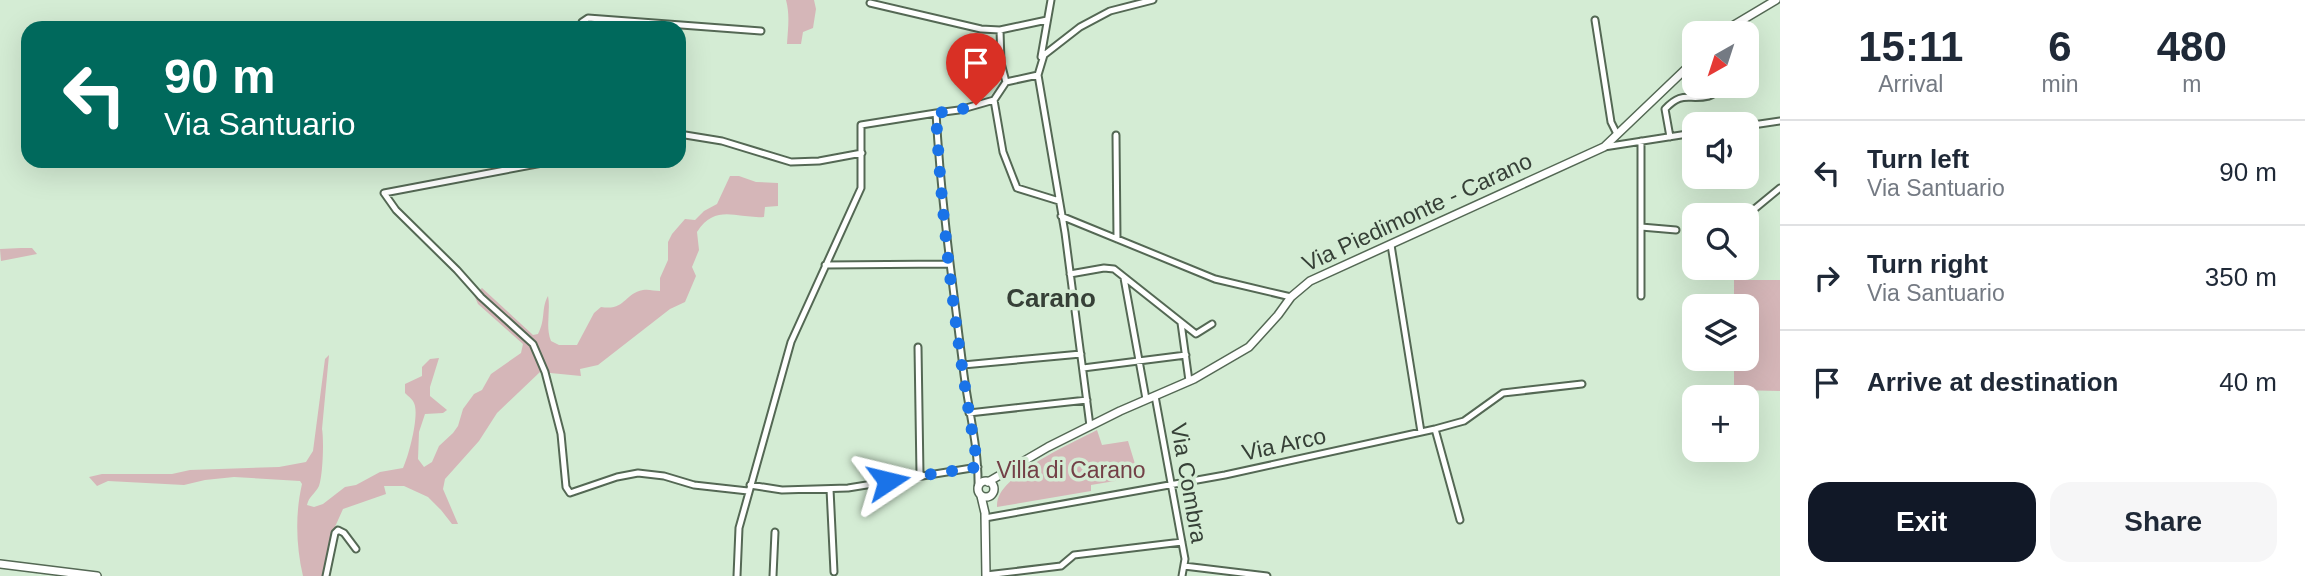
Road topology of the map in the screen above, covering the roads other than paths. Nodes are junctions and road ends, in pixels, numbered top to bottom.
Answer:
1 (1051, 0) edge
2 (1153, 0) edge
3 (1776, 0) edge
4 (870, 3) dead end
5 (1047, 20) junction
6 (1595, 20) dead end
7 (583, 21) edge
8 (627, 21) edge
9 (1741, 21) edge
10 (686, 25) edge
11 (1000, 30) junction
12 (761, 31) dead end
13 (1040, 64) junction
14 (1682, 72) edge
15 (1038, 75) junction
16 (1006, 82) junction
17 (1682, 96) edge
18 (994, 100) junction
19 (936, 113) junction
20 (1780, 121) edge
21 (1759, 124) edge
22 (1617, 134) junction
23 (686, 135) edge
24 (1116, 135) dead end
25 (1682, 135) edge
26 (1670, 137) junction
27 (1641, 141) junction
28 (1604, 146) junction
29 (862, 153) junction
30 (516, 168) edge
31 (1780, 188) edge
32 (1059, 201) junction
33 (1759, 205) edge
34 (1061, 216) junction
35 (1641, 227) junction
36 (1676, 230) dead end
37 (1116, 239) junction
38 (1391, 244) junction
39 (950, 264) junction
40 (825, 265) junction
41 (1070, 274) junction
42 (1124, 277) junction
43 (1641, 296) dead end
44 (1290, 297) junction
45 (1181, 323) junction
46 (1212, 324) dead end
47 (918, 347) dead end
48 (1081, 354) junction
49 (1186, 355) junction
50 (1139, 360) junction
51 (963, 365) junction
52 (1083, 369) junction
53 (1189, 381) junction
54 (1582, 384) dead end
55 (1155, 396) junction
56 (1146, 399) junction
57 (1087, 400) junction
58 (969, 413) junction
59 (1090, 426) junction
60 (1436, 429) junction
61 (1421, 432) junction
62 (978, 468) junction
63 (1007, 472) junction
64 (920, 475) junction
65 (984, 483) junction
66 (1171, 483) junction
67 (749, 488) junction
68 (830, 489) junction
69 (994, 489) junction
70 (985, 496) junction
71 (985, 515) junction
72 (1461, 520) dead end
73 (775, 532) dead end
74 (1182, 542) junction
75 (356, 549) dead end
76 (0, 564) edge
77 (1184, 566) junction
78 (834, 572) dead end
79 (986, 575) edge
80 (97, 576) edge
81 (326, 576) edge
82 (737, 576) edge
83 (773, 576) edge
84 (1182, 576) edge
85 (1267, 576) edge

1 - 5 street
2 - 13 street
3 - 9 street
4 - 11 street
5 - 11 street
5 - 13 street
6 - 22 street
7 - 8 street
10 - 12 street
11 - 16 street
13 - 15 street
14 - 22 street, Via Piedimonte - Carano
15 - 16 street
15 - 32 street
16 - 18 street
17 - 26 street
18 - 19 street
18 - 32 street
19 - 29 street
19 - 39 street
20 - 21 street
22 - 28 street, Via Piedimonte - Carano
23 - 29 street
24 - 37 street
25 - 26 street
26 - 27 street
27 - 28 street
27 - 35 street
28 - 38 street, Via Piedimonte - Carano
29 - 40 street
30 - 67 street
31 - 33 street
32 - 34 street
34 - 37 street
34 - 41 street
35 - 36 street
35 - 43 street
37 - 44 street
38 - 44 street, Via Piedimonte - Carano
38 - 61 street
39 - 40 street
39 - 51 street
40 - 67 street
41 - 42 street
41 - 48 street
42 - 45 street
42 - 50 street
44 - 53 street, Via Piedimonte - Carano
45 - 46 street
45 - 49 street
47 - 64 street
48 - 51 street
48 - 52 street
49 - 50 street
49 - 53 street
50 - 52 street
50 - 56 street
51 - 58 street
52 - 57 street
53 - 55 street, Via Piedimonte - Carano
54 - 60 street, Via Arco
55 - 56 street, Via Piedimonte - Carano
55 - 66 street, Via Combra
56 - 59 street, Via Piedimonte - Carano
57 - 58 street
57 - 59 street
58 - 62 street
59 - 63 street, Via Piedimonte - Carano
60 - 61 street, Via Arco
60 - 72 street
61 - 66 street, Via Arco
62 - 64 street
62 - 65 street
63 - 65 street, Via Piedimonte - Carano
63 - 69 street, Via Piedimonte - Carano
64 - 68 street
65 - 69 street
65 - 70 street
66 - 71 street, Via Arco
66 - 74 street, Via Combra
67 - 68 street
67 - 82 street
68 - 78 street
69 - 70 street, Via Piedimonte - Carano
70 - 71 street
71 - 79 street
73 - 83 street
74 - 77 street, Via Combra
74 - 79 street
75 - 81 street
76 - 80 street
77 - 84 street, Via Combra
77 - 85 street

